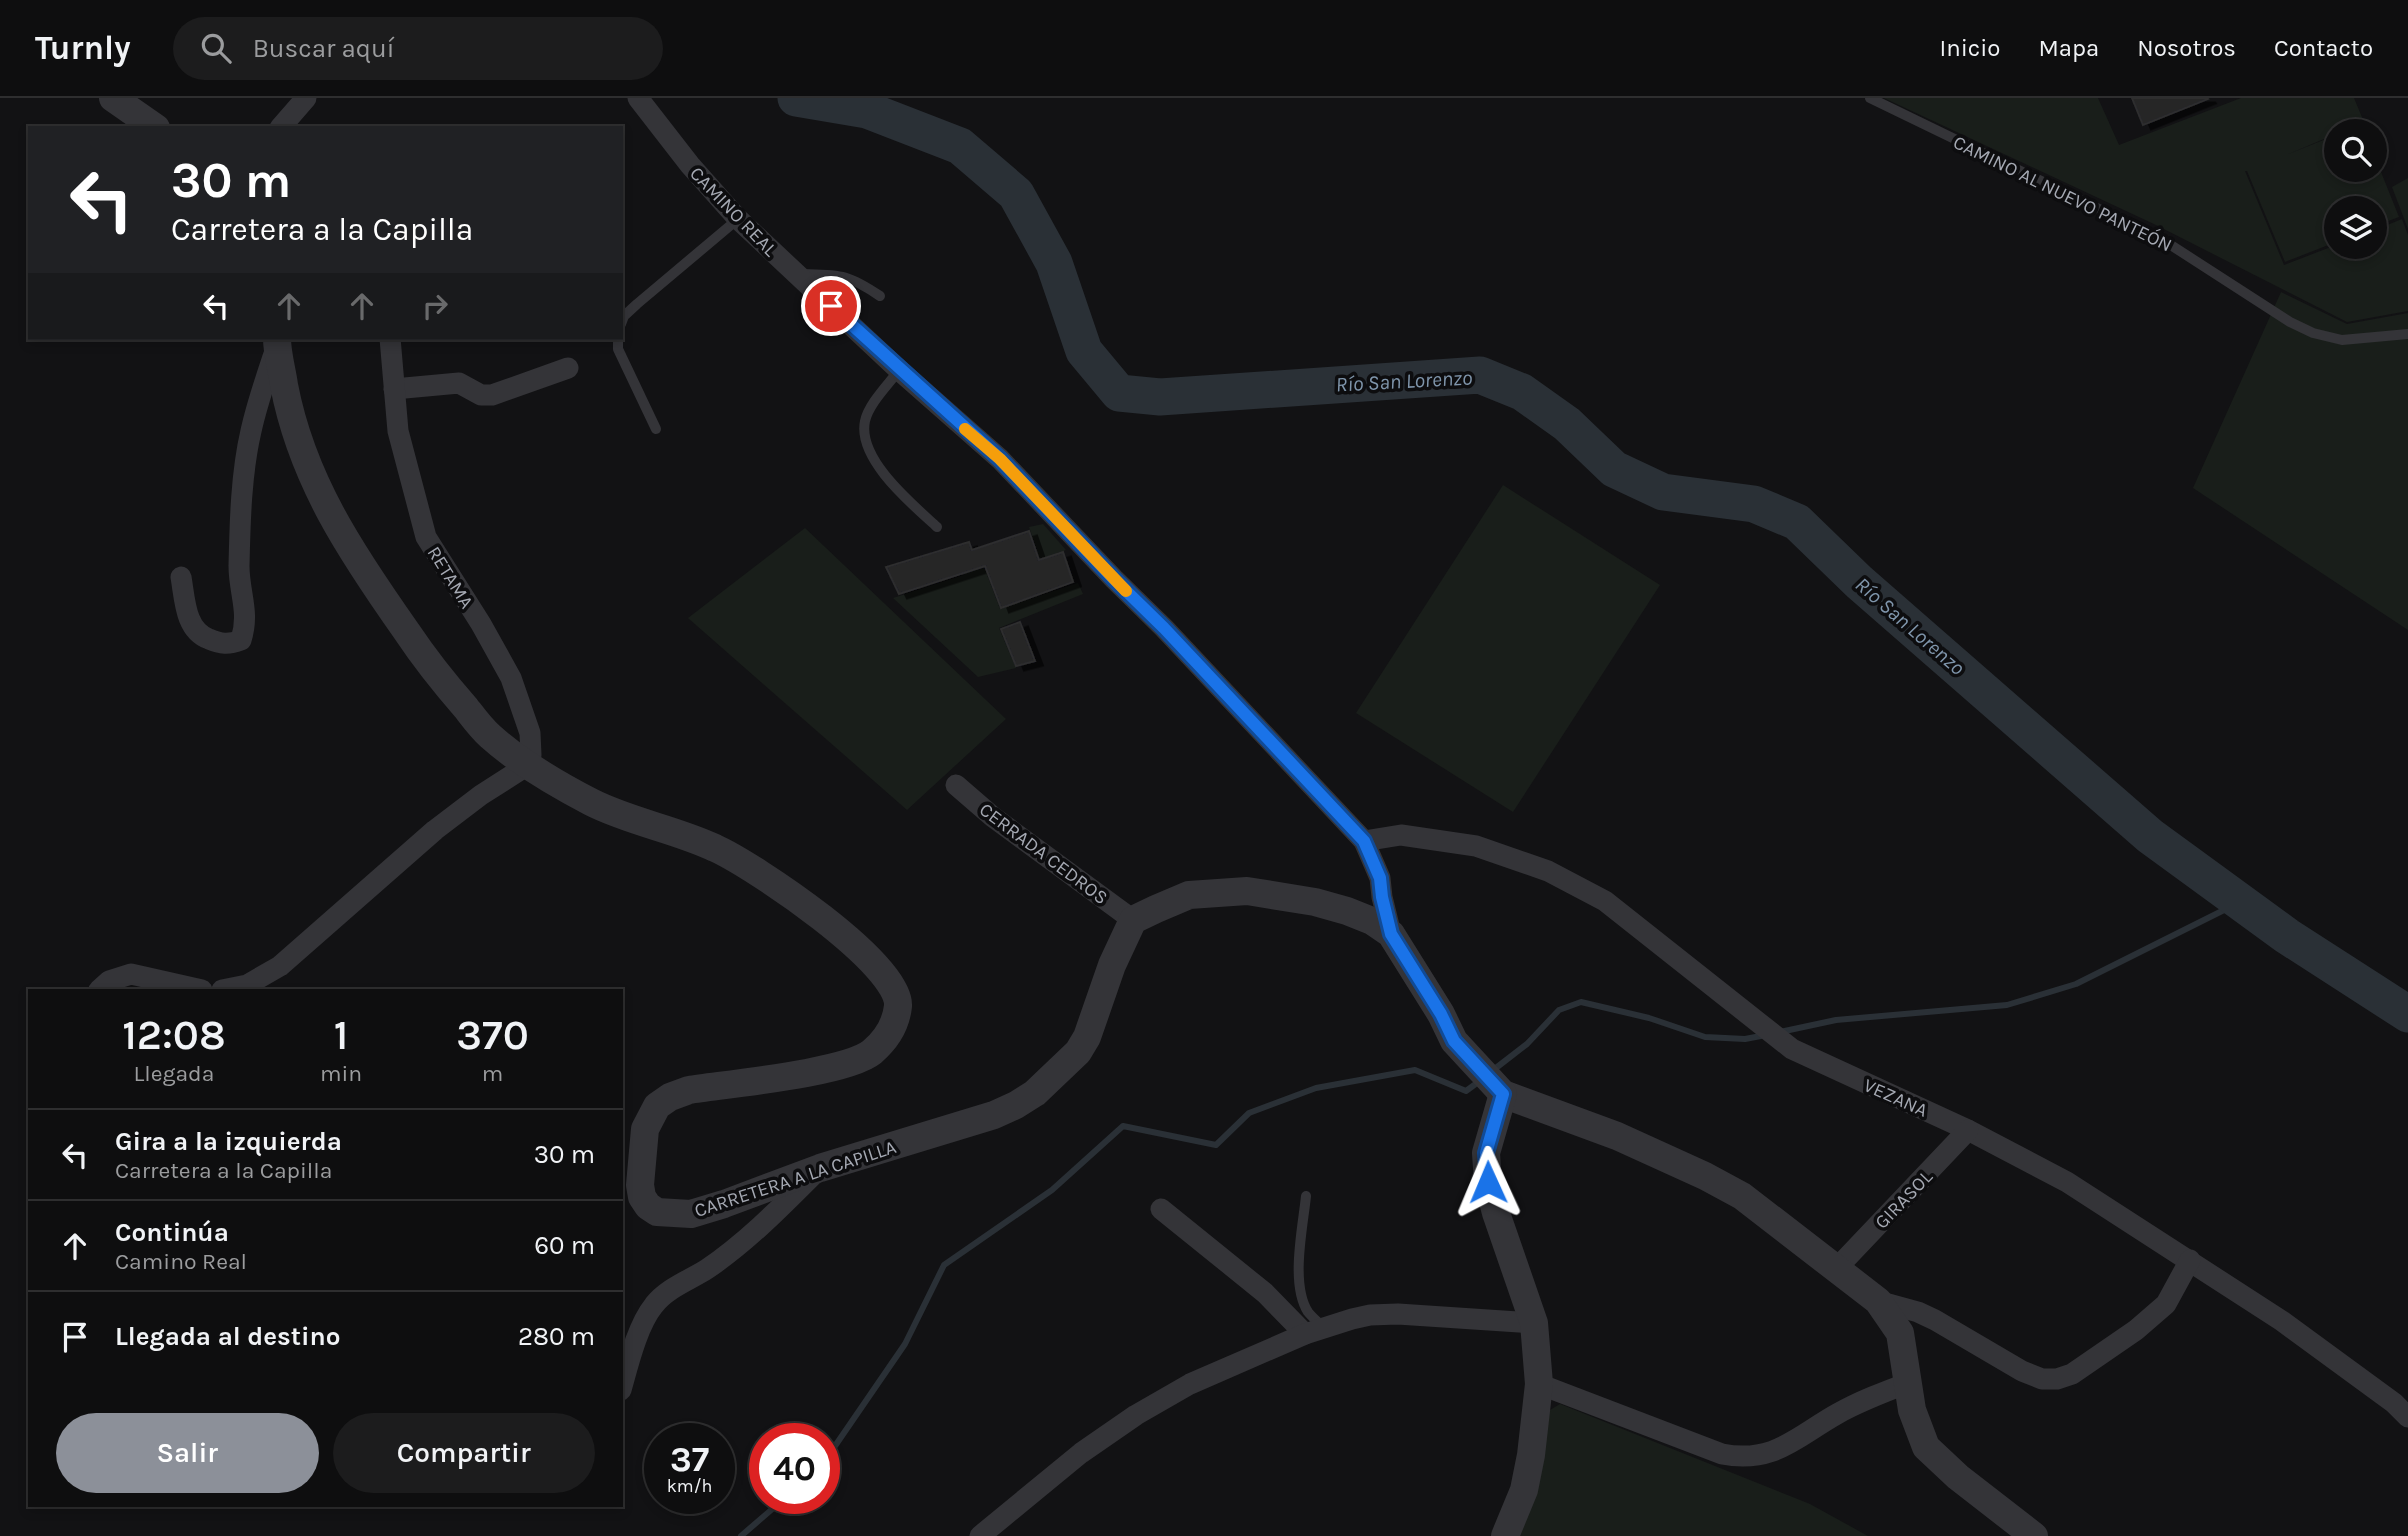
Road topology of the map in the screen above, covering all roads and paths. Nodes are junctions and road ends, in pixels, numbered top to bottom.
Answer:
1 (113, 98) edge
2 (306, 98) edge
3 (1870, 98) edge
4 (638, 99) edge
5 (153, 126) edge
6 (282, 126) edge
7 (738, 219) junction
8 (797, 274) junction
9 (880, 296) dead end
10 (623, 319) edge
11 (2408, 334) edge
12 (390, 340) edge
13 (618, 340) edge
14 (277, 342) edge
15 (568, 368) dead end
16 (899, 370) junction
17 (394, 389) junction
18 (656, 429) dead end
19 (937, 527) dead end
20 (181, 578) dead end
21 (528, 765) junction
22 (956, 785) dead end
23 (1364, 841) junction
24 (1133, 920) junction
25 (1391, 934) junction
26 (100, 989) edge
27 (198, 989) edge
28 (227, 989) edge
29 (1497, 1089) junction
30 (1969, 1130) junction
31 (820, 1168) junction
32 (1306, 1196) dead end
33 (1161, 1209) dead end
34 (2190, 1260) junction
35 (1837, 1268) junction
36 (1878, 1301) junction
37 (1534, 1323) junction
38 (1314, 1331) junction
39 (623, 1383) edge
40 (1908, 1383) junction
41 (1539, 1384) junction
42 (2408, 1417) edge
43 (979, 1536) edge
44 (1505, 1536) edge
45 (2035, 1536) edge

1 - 5 street
2 - 6 street
3 - 11 lane, CAMINO AL NUEVO PANTEÓN
4 - 7 street, CAMINO REAL
7 - 8 street, CAMINO REAL
7 - 10 lane
8 - 9 lane
8 - 16 street, CAMINO REAL
12 - 17 street, RETAMA
13 - 18 lane
14 - 20 street
14 - 21 street, CARRETERA A LA CAPILLA
15 - 17 street
16 - 19 lane
16 - 23 street, CAMINO REAL
17 - 21 street, RETAMA
21 - 28 street
21 - 31 street, CARRETERA A LA CAPILLA
22 - 24 street, CERRADA CEDROS
23 - 25 street, CAMINO REAL
23 - 30 street, VEZANA
24 - 25 street
24 - 31 street, CARRETERA A LA CAPILLA
25 - 29 street
26 - 27 street
29 - 35 street
29 - 37 street
30 - 34 street, VEZANA
30 - 35 street, GIRASOL
31 - 39 street
32 - 38 lane
33 - 38 street
34 - 36 street
34 - 42 street, VEZANA
35 - 36 street
36 - 40 street
37 - 38 street
37 - 41 street
38 - 43 street
40 - 41 street
40 - 45 street
41 - 44 street

